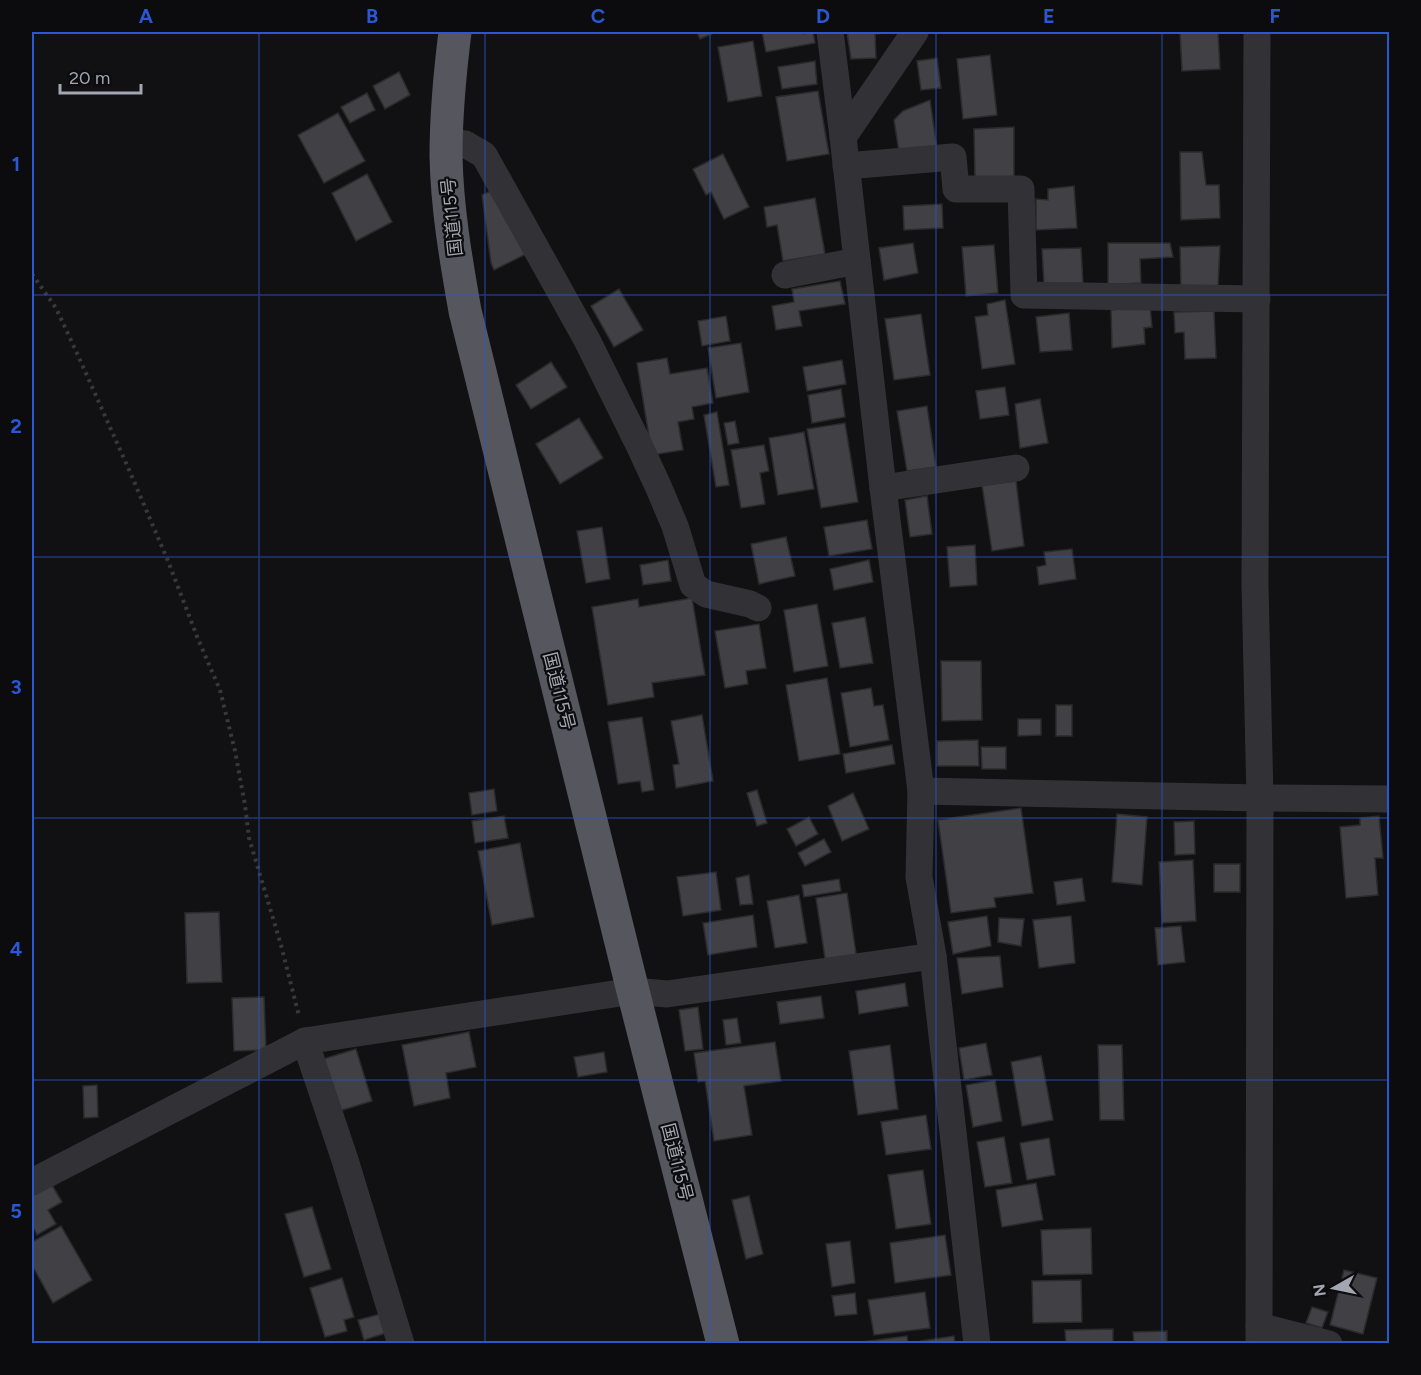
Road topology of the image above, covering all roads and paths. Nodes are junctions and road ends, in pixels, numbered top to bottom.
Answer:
1 (456, 32) edge
2 (830, 32) edge
3 (915, 32) edge
4 (1257, 32) edge
5 (843, 137) junction
6 (446, 142) junction
7 (846, 166) junction
8 (857, 261) junction
9 (32, 274) edge
10 (785, 275) dead end
11 (1257, 298) junction
12 (1016, 468) dead end
13 (883, 488) junction
14 (758, 608) dead end
15 (921, 791) junction
16 (1260, 798) junction
17 (1389, 799) edge
18 (933, 956) junction
19 (633, 991) junction
20 (305, 1041) junction
21 (32, 1182) edge
22 (1259, 1335) edge
23 (401, 1344) edge
24 (723, 1344) edge
25 (977, 1344) edge
26 (1329, 1344) edge

1 - 6 highway, 国道115号
2 - 5 street
3 - 5 street
4 - 11 street
5 - 7 street
6 - 14 street
6 - 19 highway, 国道115号
7 - 8 street
7 - 11 street
8 - 10 street
8 - 13 street
9 - 20 path
11 - 16 street
12 - 13 street
13 - 15 street
15 - 16 street
15 - 18 street
16 - 17 street
16 - 22 street
18 - 19 street
18 - 25 street
19 - 20 street
19 - 24 highway, 国道115号
20 - 21 street
20 - 23 street
22 - 26 street

